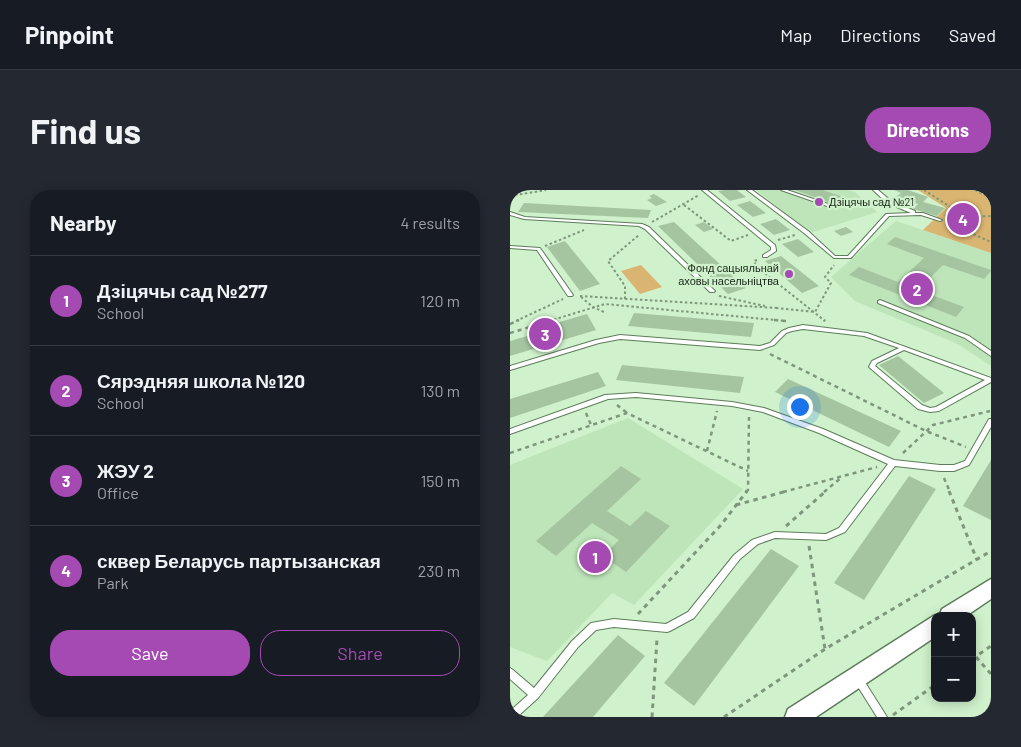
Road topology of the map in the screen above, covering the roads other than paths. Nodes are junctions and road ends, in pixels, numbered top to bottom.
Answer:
1 (758, 190) edge
2 (783, 190) edge
3 (875, 190) edge
4 (750, 191) edge
5 (703, 192) edge
6 (829, 205) dead end
7 (510, 213) edge
8 (920, 214) junction
9 (940, 220) road end
10 (510, 247) edge
11 (765, 256) road end
12 (712, 291) road end
13 (570, 295) road end
14 (880, 302) dead end
15 (904, 348) junction
16 (991, 354) edge
17 (510, 368) edge
18 (991, 380) edge
19 (991, 421) edge
20 (510, 432) edge
21 (893, 463) junction
22 (991, 588) edge
23 (955, 612) edge
24 (931, 628) edge
25 (510, 673) edge
26 (856, 677) junction
27 (535, 695) junction
28 (510, 717) edge
29 (796, 717) edge
30 (882, 717) edge

1 - 4 lane
2 - 6 lane
3 - 8 lane
4 - 8 lane
5 - 11 lane
7 - 12 lane
8 - 9 lane
10 - 13 lane
14 - 16 lane
15 - 17 lane
15 - 18 lane
15 - 18 lane
19 - 21 lane
20 - 21 lane
21 - 27 lane
22 - 23 street
24 - 26 street
25 - 27 lane
26 - 29 street
26 - 30 lane
27 - 28 lane

